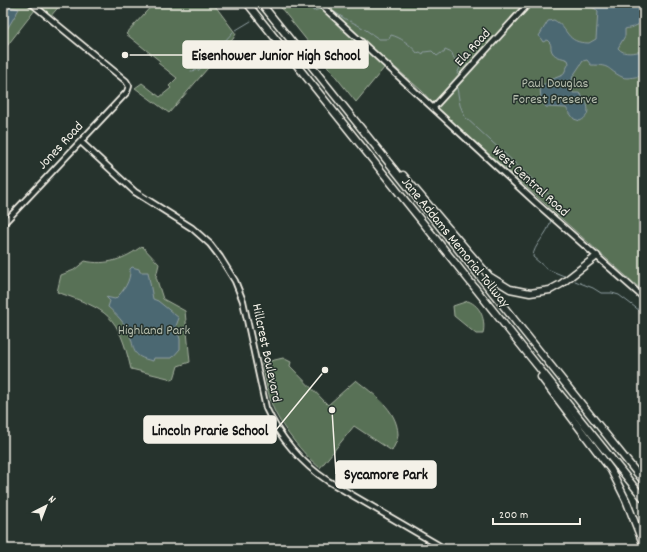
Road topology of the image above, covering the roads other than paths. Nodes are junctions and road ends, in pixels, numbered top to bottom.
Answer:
1 (31, 3) edge
2 (247, 3) edge
3 (262, 3) edge
4 (319, 3) edge
5 (529, 3) edge
6 (434, 107) junction
7 (358, 124) junction
8 (81, 142) junction
9 (3, 224) edge
10 (597, 256) junction
11 (644, 298) edge
12 (516, 339) junction
13 (644, 482) edge
14 (644, 499) edge
15 (640, 539) junction
16 (644, 546) edge
17 (445, 549) edge
18 (642, 549) edge

1 - 8 street, Jones Road
2 - 12 highway, Jane Addams Memorial Tollway
3 - 7 highway, Jane Addams Memorial Tollway
4 - 6 street, West Central Road
5 - 6 street, Ela Road
6 - 10 street, West Central Road
7 - 10 highway
7 - 13 highway, Jane Addams Memorial Tollway
8 - 9 street, Jones Road
8 - 17 street, Hillcrest Boulevard
10 - 11 street, West Central Road
12 - 14 highway, Jane Addams Memorial Tollway
12 - 15 highway
15 - 16 highway
15 - 18 highway

